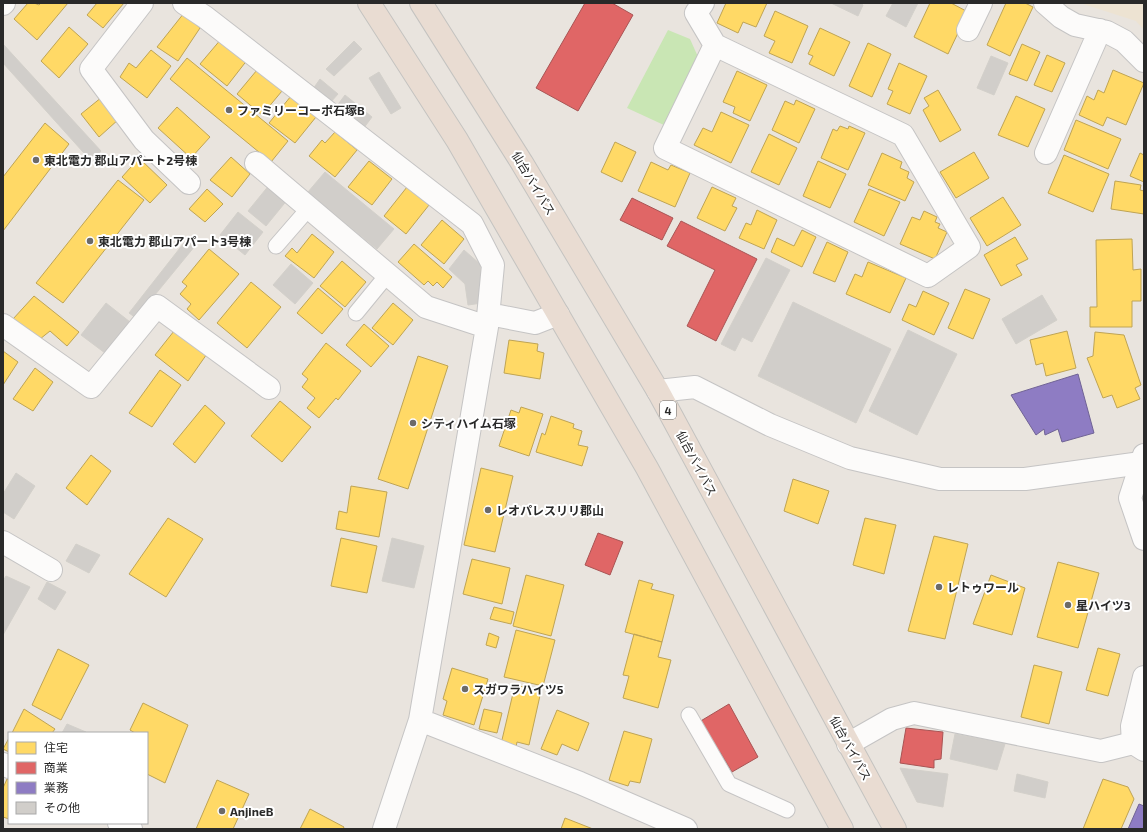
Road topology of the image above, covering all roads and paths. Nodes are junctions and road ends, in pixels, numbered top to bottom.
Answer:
1 (142, 3) edge
2 (184, 3) edge
3 (369, 3) edge
4 (421, 3) edge
5 (703, 3) edge
6 (981, 3) edge
7 (1045, 3) edge
8 (968, 30) dead end
9 (1100, 30) junction
10 (714, 45) junction
11 (1144, 61) edge
12 (1046, 152) dead end
13 (256, 163) dead end
14 (189, 183) dead end
15 (308, 208) junction
16 (276, 246) dead end
17 (388, 274) junction
18 (356, 313) dead end
19 (558, 314) junction
20 (488, 320) junction
21 (3, 325) edge
22 (269, 388) dead end
23 (658, 391) junction
24 (1142, 459) edge
25 (1144, 539) edge
26 (3, 542) edge
27 (51, 570) dead end
28 (1144, 677) edge
29 (688, 715) dead end
30 (420, 720) junction
31 (848, 744) junction
32 (1139, 746) edge
33 (787, 810) dead end
34 (121, 824) edge
35 (130, 829) edge
36 (384, 829) edge
37 (686, 829) edge
38 (842, 829) edge
39 (895, 829) edge

1 - 14 street
2 - 20 street
3 - 19 highway
4 - 23 highway, 仙台バイパス / 4
5 - 10 street
6 - 8 street
7 - 9 street
9 - 11 street
9 - 12 street
10 - 10 street
13 - 15 street
15 - 16 lane
15 - 17 street
17 - 18 lane
17 - 20 street
19 - 20 street
19 - 38 highway
20 - 30 street
21 - 22 street
23 - 24 street
23 - 31 highway, 仙台バイパス / 4
24 - 25 street
26 - 27 street
28 - 32 street
29 - 33 lane
30 - 36 street
30 - 37 street
31 - 32 street
31 - 39 highway, 仙台バイパス / 4
34 - 35 street

